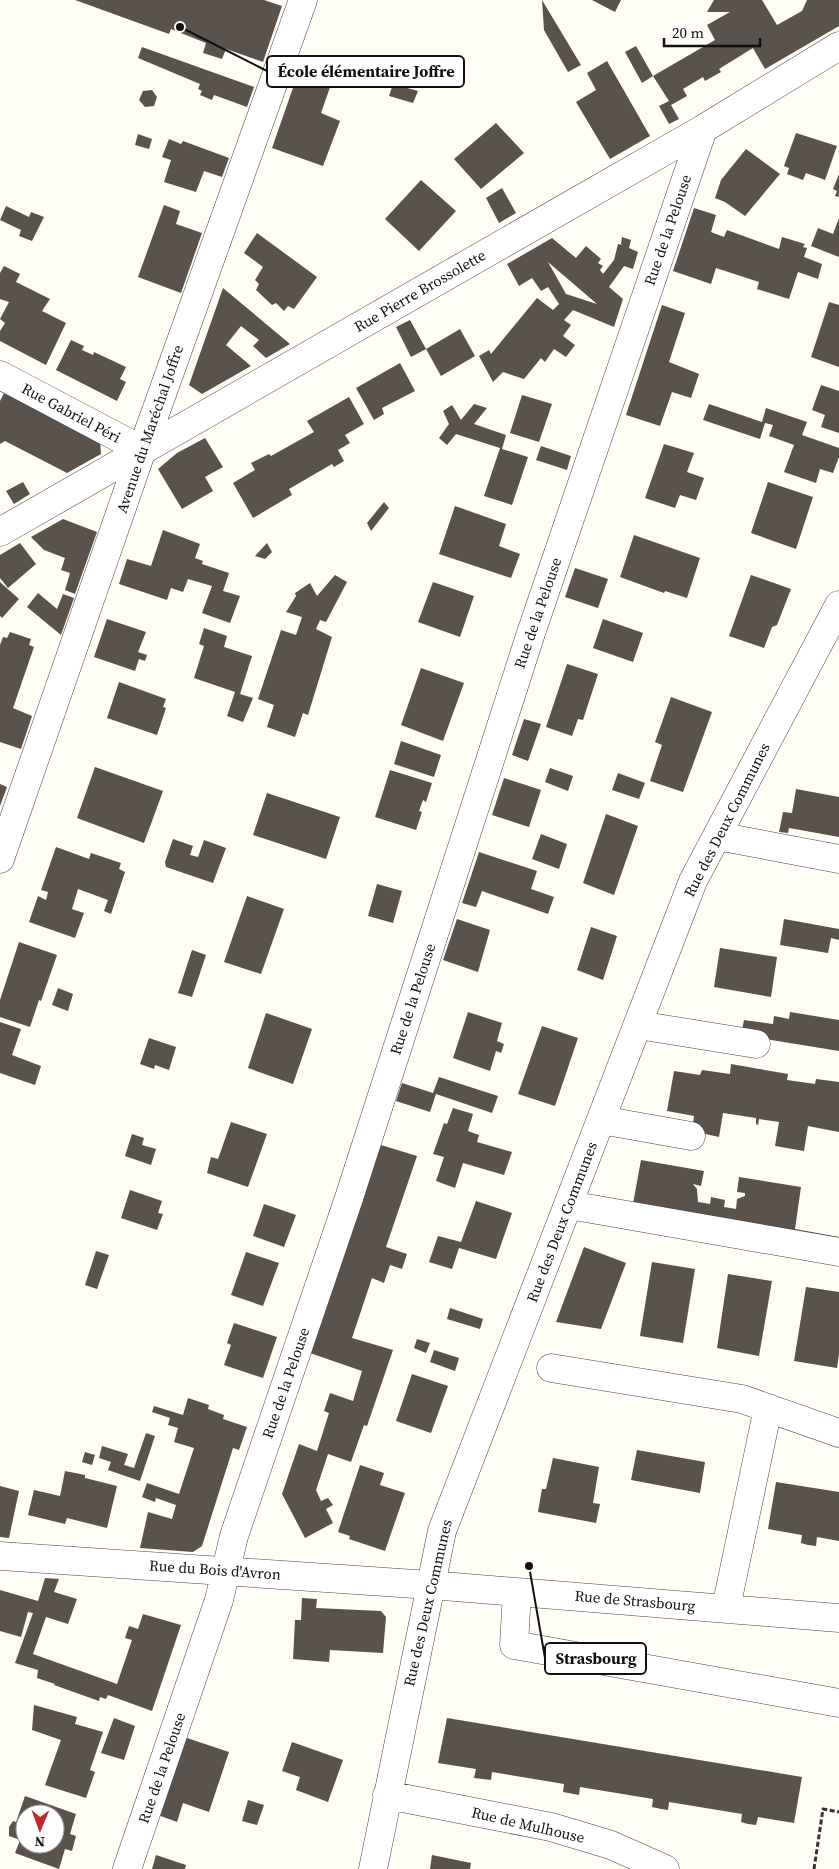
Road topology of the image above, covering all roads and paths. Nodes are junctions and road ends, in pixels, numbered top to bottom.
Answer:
1 (303, 0) edge
2 (839, 46) edge
3 (702, 129) junction
4 (0, 375) edge
5 (142, 450) junction
6 (0, 532) edge
7 (839, 605) edge
8 (717, 836) junction
9 (0, 859) edge
10 (839, 859) edge
11 (638, 1025) junction
12 (756, 1044) dead end
13 (601, 1120) junction
14 (691, 1136) dead end
15 (569, 1204) junction
16 (839, 1252) edge
17 (551, 1368) dead end
18 (768, 1408) junction
19 (839, 1433) edge
20 (0, 1556) edge
21 (226, 1570) junction
22 (430, 1584) junction
23 (517, 1592) junction
24 (726, 1608) junction
25 (839, 1618) edge
26 (839, 1703) edge
27 (387, 1795) junction
28 (839, 1812) edge
29 (127, 1869) edge
30 (373, 1869) edge
31 (665, 1869) edge
32 (814, 1869) edge

1 - 5 street, Avenue du Maréchal Joffre
2 - 3 street, Rue Pierre Brossolette
3 - 5 street, Rue Pierre Brossolette
3 - 21 street, Rue de la Pelouse
4 - 5 street, Rue Gabriel Péri
5 - 6 street, Rue Pierre Brossolette
5 - 9 street, Avenue du Maréchal Joffre
7 - 8 street, Rue des Deux Communes
8 - 10 street
8 - 11 street, Rue des Deux Communes
11 - 12 street
11 - 13 street, Rue des Deux Communes
13 - 14 street
13 - 15 street, Rue des Deux Communes
15 - 16 street
15 - 22 street, Rue des Deux Communes
17 - 18 street
18 - 19 street
18 - 24 street
20 - 21 street, Rue du Bois d'Avron
21 - 22 street, Rue du Bois d'Avron
21 - 29 street, Rue de la Pelouse
22 - 23 street, Rue de Strasbourg
22 - 27 street, Rue des Deux Communes
23 - 24 street, Rue de Strasbourg
23 - 26 street
24 - 25 street, Rue de Strasbourg
27 - 30 street, Rue des Deux Communes
27 - 31 street, Rue de Mulhouse
28 - 32 path

